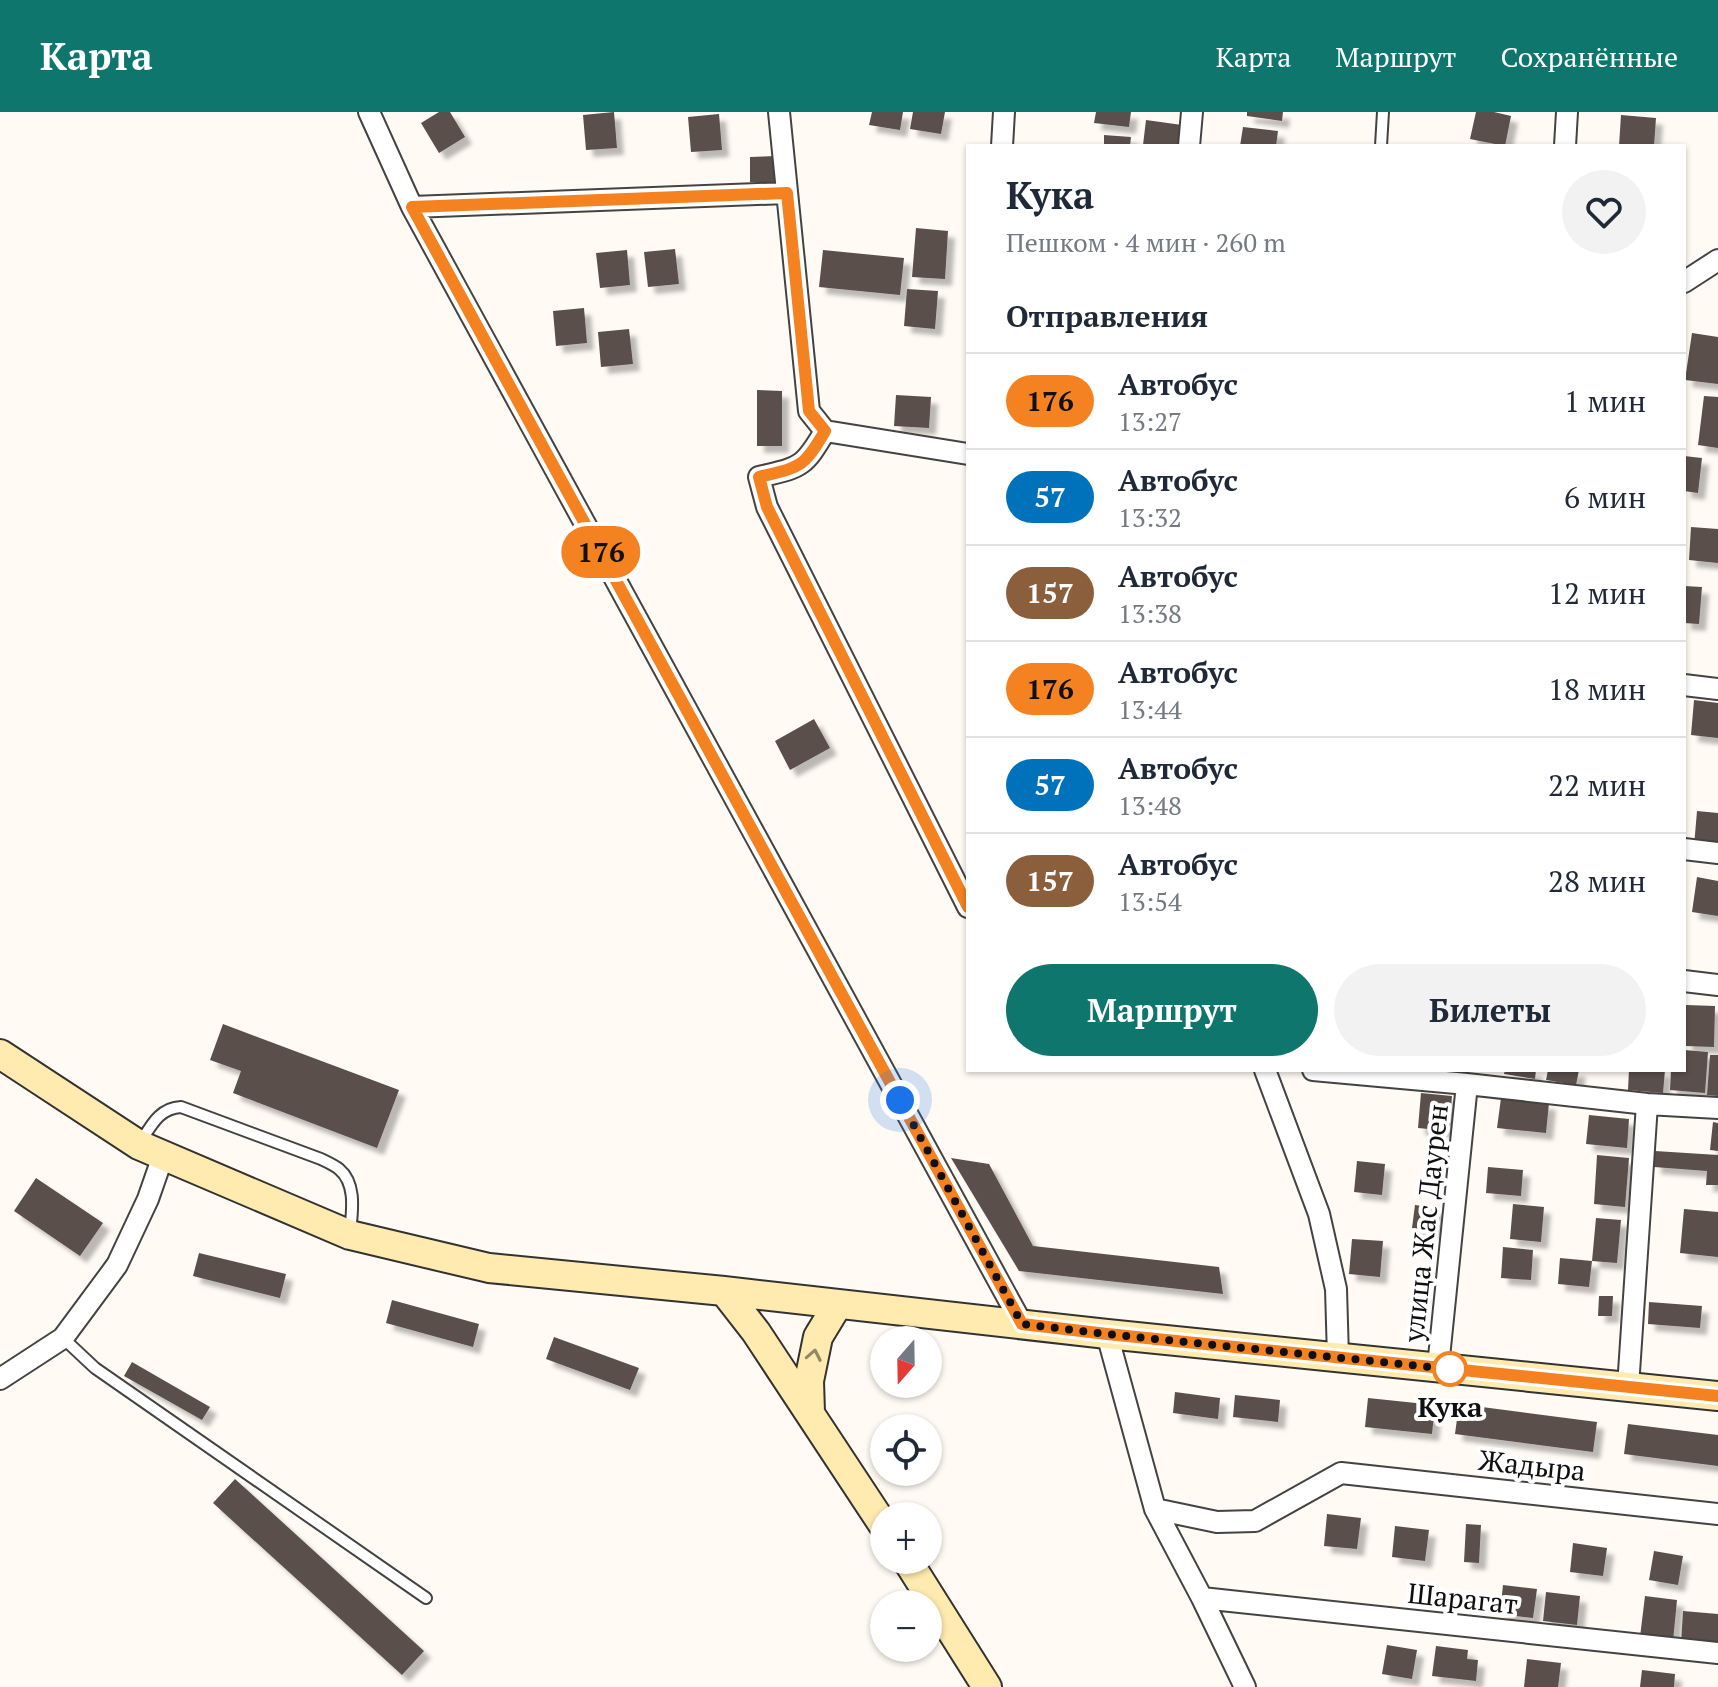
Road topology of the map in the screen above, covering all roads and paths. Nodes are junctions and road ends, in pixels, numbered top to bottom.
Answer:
1 (369, 112) edge
2 (779, 112) edge
3 (1004, 112) edge
4 (1192, 112) edge
5 (1383, 112) edge
6 (1567, 112) edge
7 (1002, 144) edge
8 (1189, 144) edge
9 (1381, 144) edge
10 (1565, 144) edge
11 (787, 193) junction
12 (412, 207) junction
13 (1718, 260) edge
14 (1686, 281) edge
15 (825, 431) junction
16 (966, 454) edge
17 (1686, 685) edge
18 (1718, 689) edge
19 (1686, 849) edge
20 (1718, 853) edge
21 (966, 903) edge
22 (1686, 981) edge
23 (1718, 985) edge
24 (0, 1054) edge
25 (1266, 1072) edge
26 (1335, 1072) edge
27 (1467, 1084) junction
28 (1647, 1104) junction
29 (1718, 1108) edge
30 (151, 1151) junction
31 (350, 1235) junction
32 (724, 1291) junction
33 (838, 1304) junction
34 (1022, 1324) junction
35 (1107, 1334) junction
36 (63, 1338) junction
37 (1338, 1357) junction
38 (1438, 1367) junction
39 (0, 1379) edge
40 (1628, 1387) junction
41 (1718, 1396) edge
42 (810, 1413) junction
43 (870, 1505) edge
44 (1155, 1509) junction
45 (1718, 1514) edge
46 (916, 1574) edge
47 (426, 1598) dead end
48 (1202, 1598) junction
49 (1718, 1653) edge
50 (987, 1687) edge
51 (1245, 1687) edge

1 - 12 street
2 - 11 street
3 - 7 street
4 - 8 street
5 - 9 lane
6 - 10 street
11 - 12 street
11 - 15 street
12 - 34 street
13 - 14 street
15 - 16 street
15 - 21 street
17 - 18 street
19 - 20 street
22 - 23 street
24 - 30 main road
25 - 37 street
26 - 27 street
27 - 28 street
27 - 38 street, улица Жас Даурен
28 - 29 street
28 - 40 street
30 - 31 main road
30 - 31 lane
30 - 36 street
31 - 32 main road
32 - 33 main road
32 - 42 main road
33 - 34 main road
42 -> 33 main road
34 - 35 main road
35 - 37 main road
35 - 44 street
36 - 39 street
36 - 47 lane
37 - 38 main road
38 - 40 main road
40 - 41 main road
42 - 43 main road
44 - 45 street, Жадыра
44 - 48 street
46 - 50 main road
48 - 49 street, Шарагат
48 - 51 street

